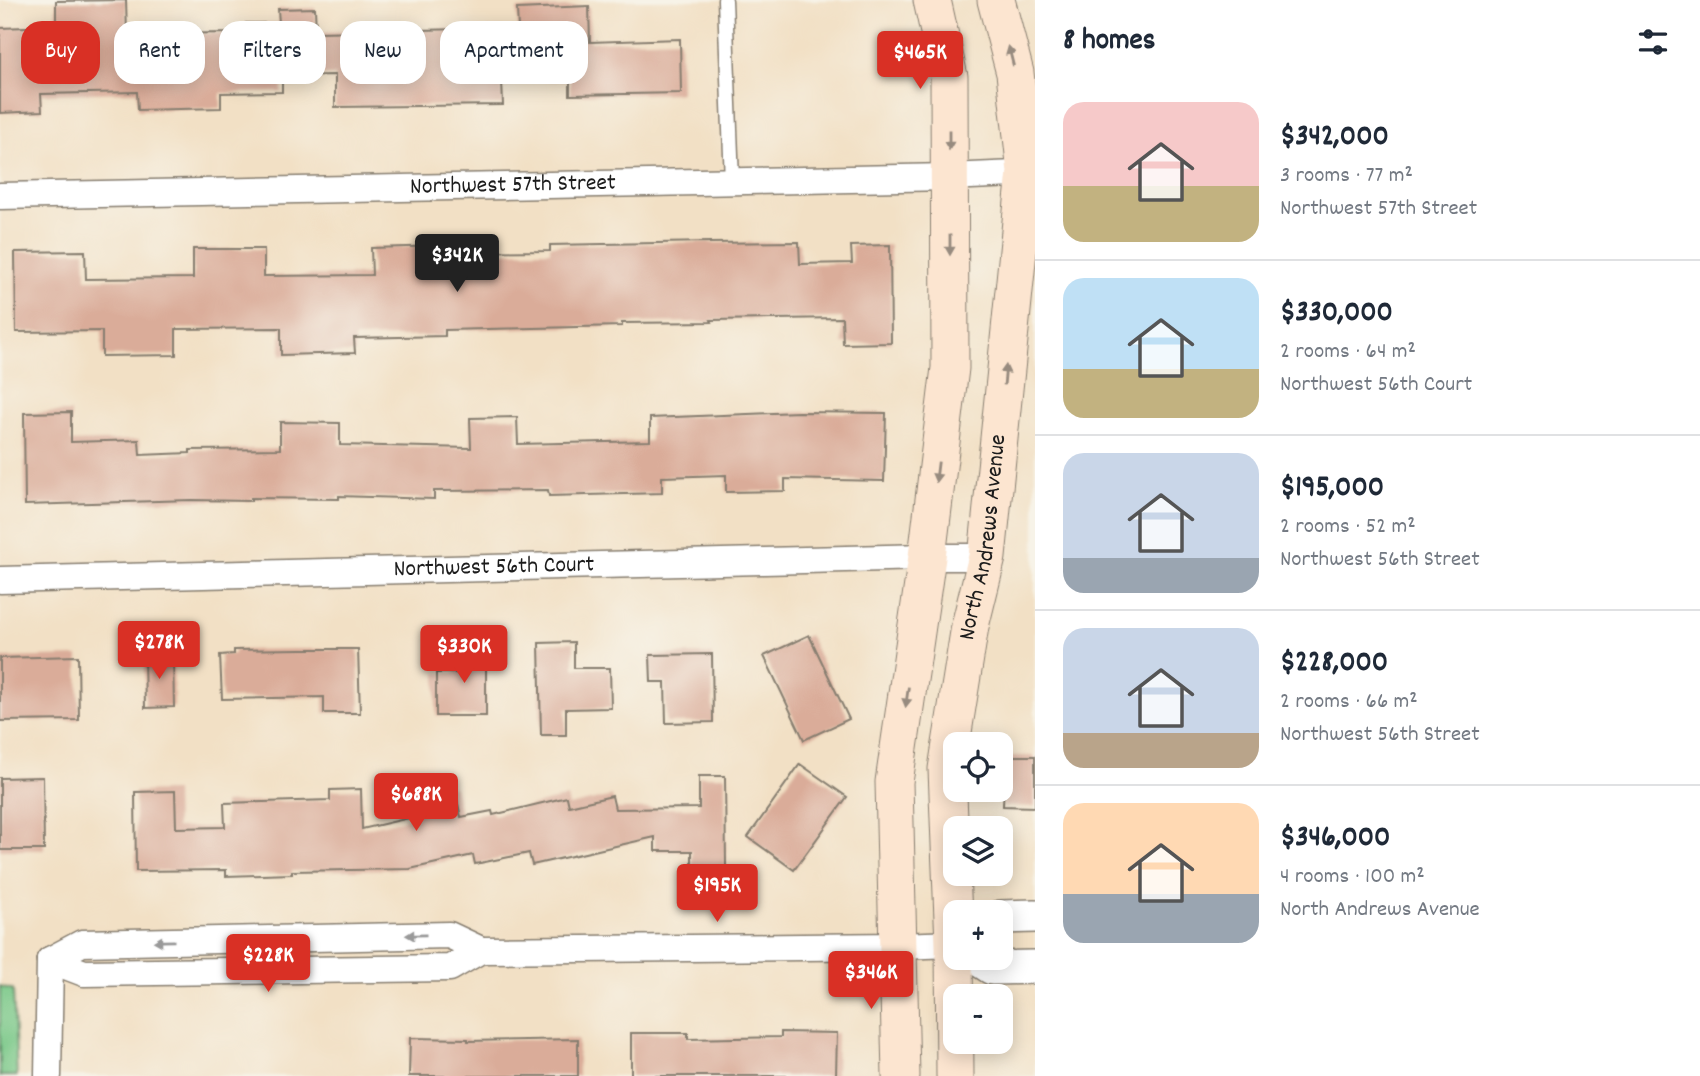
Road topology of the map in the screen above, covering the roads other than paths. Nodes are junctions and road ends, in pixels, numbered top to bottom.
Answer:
1 (725, 0) edge
2 (932, 0) edge
3 (996, 0) edge
4 (1030, 172) edge
5 (949, 177) junction
6 (732, 181) junction
7 (0, 196) edge
8 (927, 557) junction
9 (987, 557) junction
10 (0, 580) edge
11 (957, 900) edge
12 (1013, 916) edge
13 (1035, 916) edge
14 (899, 946) junction
15 (943, 947) edge
16 (1035, 967) edge
17 (1013, 968) edge
18 (959, 970) edge
19 (48, 1076) edge
20 (901, 1076) edge
21 (955, 1076) edge

1 - 6 lane
2 -> 5 main road
4 -> 3 main road, North Andrews Avenue
4 - 5 street, Northwest 57th Street
9 -> 4 main road, North Andrews Avenue
5 - 6 street, Northwest 57th Street
5 -> 8 main road
6 - 7 street, Northwest 57th Street
8 - 9 street, Northwest 56th Court
8 - 10 street, Northwest 56th Court
8 -> 14 main road
9 - 11 main road, North Andrews Avenue
12 - 13 street
14 - 15 street
14 - 19 street
14 - 20 main road
16 - 17 street
18 - 21 main road, North Andrews Avenue

